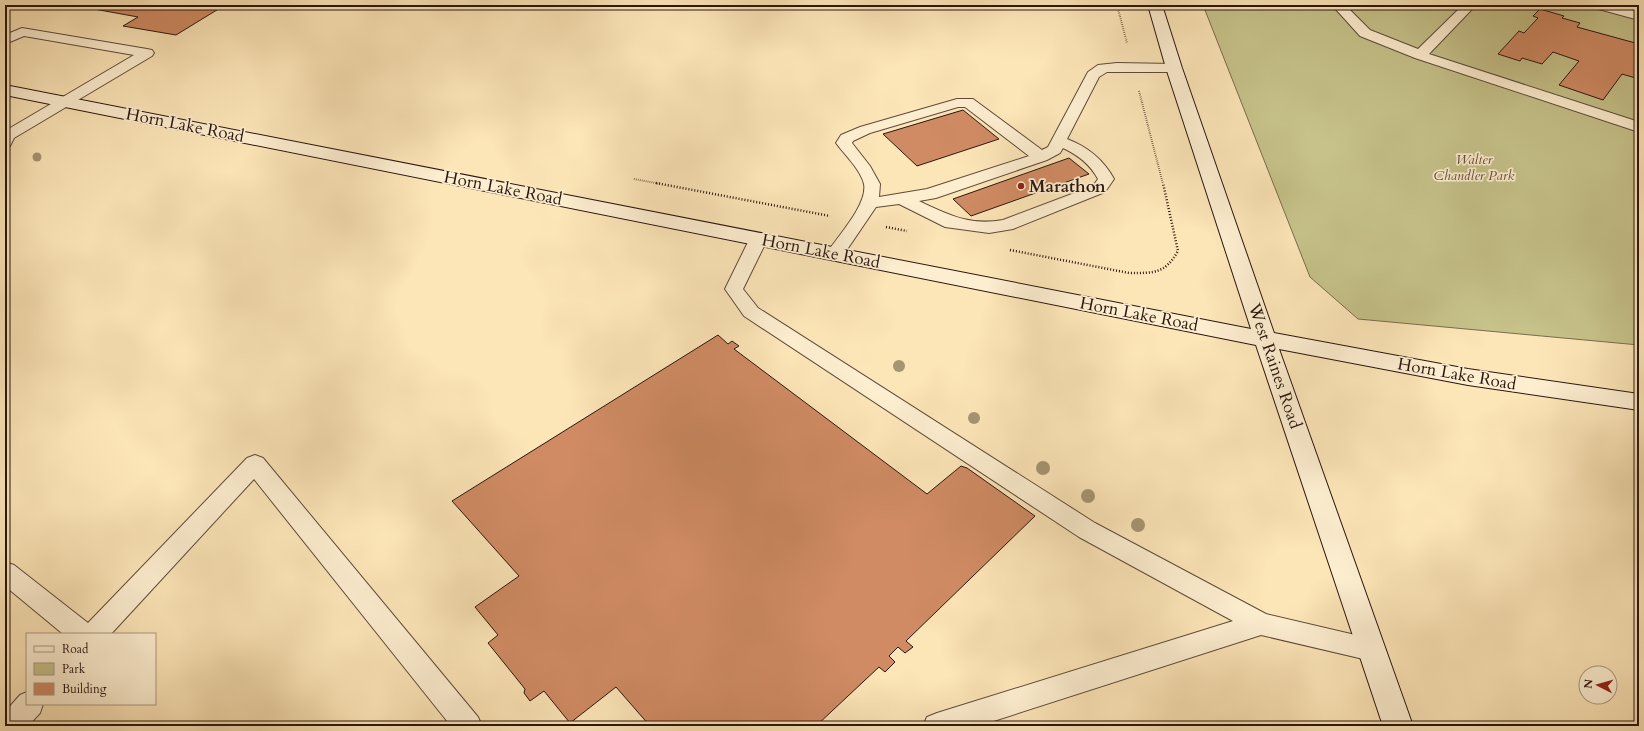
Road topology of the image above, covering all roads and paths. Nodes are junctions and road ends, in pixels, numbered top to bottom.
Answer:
1 (1155, 5) edge
2 (1338, 5) edge
3 (1470, 5) edge
4 (1599, 5) edge
5 (1639, 16) edge
6 (5, 40) edge
7 (1420, 55) junction
8 (1174, 68) junction
9 (5, 90) edge
10 (66, 102) junction
11 (1639, 127) edge
12 (6, 138) edge
13 (1059, 140) junction
14 (1041, 158) junction
15 (903, 199) junction
16 (870, 203) junction
17 (759, 238) junction
18 (836, 253) junction
19 (1265, 339) junction
20 (1639, 402) edge
21 (5, 572) edge
22 (1261, 624) junction
23 (81, 633) edge
24 (95, 633) edge
25 (1372, 649) junction
26 (29, 705) edge
27 (10, 726) edge
28 (468, 726) edge
29 (938, 726) edge
30 (1398, 726) edge

1 - 8 main road, West Raines Road
2 - 7 lane
3 - 7 lane
4 - 5 lane
6 - 10 lane
7 - 11 lane
8 - 13 lane
8 - 19 main road, West Raines Road
9 - 10 main road, Horn Lake Road
10 - 12 lane
10 - 17 main road, Horn Lake Road
13 - 14 lane
13 - 15 lane
14 - 15 lane
14 - 16 lane
15 - 16 lane
16 - 18 lane
17 - 18 main road, Horn Lake Road
17 - 22 lane
18 - 19 main road, Horn Lake Road
19 - 20 main road, Horn Lake Road
19 - 25 main road, West Raines Road
21 - 23 lane
22 - 25 lane
22 - 29 lane
24 - 28 lane
25 - 30 main road, West Raines Road
26 - 27 lane

